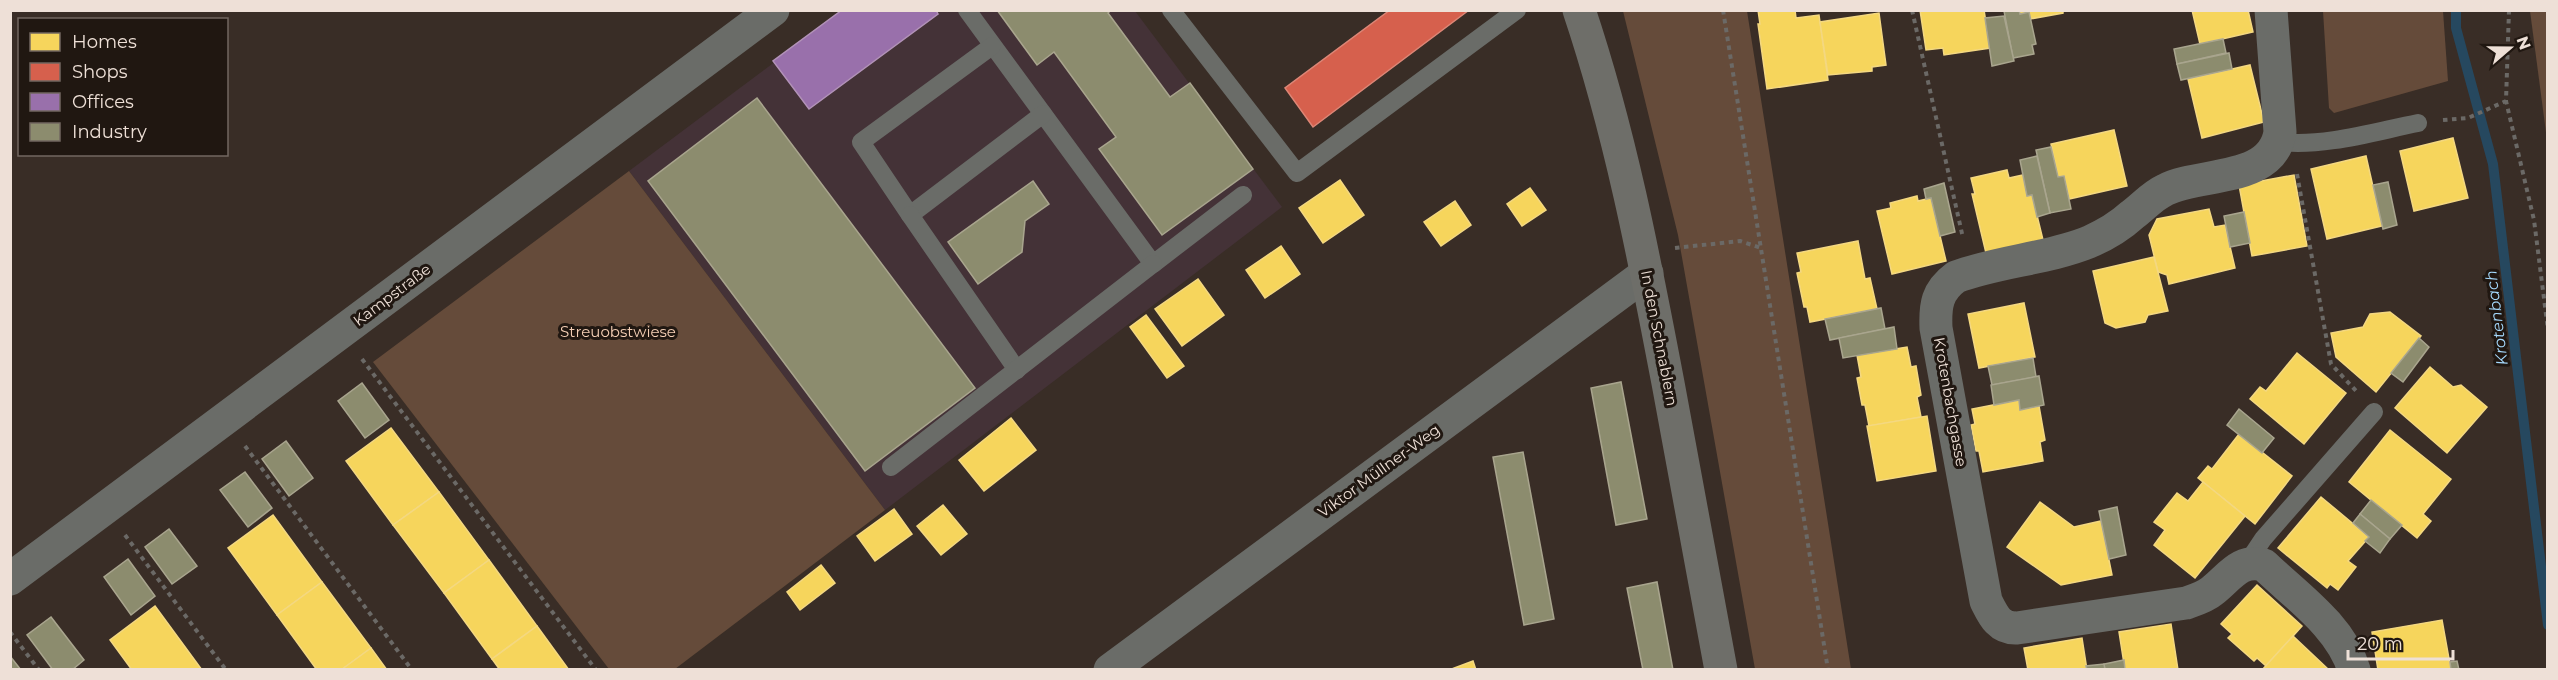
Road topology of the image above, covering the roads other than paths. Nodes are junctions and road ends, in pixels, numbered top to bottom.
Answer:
1 (773, 10) edge
2 (967, 10) edge
3 (1171, 10) edge
4 (1517, 10) edge
5 (1579, 10) edge
6 (2271, 10) edge
7 (992, 46) junction
8 (1043, 114) junction
9 (2418, 123) dead end
10 (2285, 143) junction
11 (1243, 195) dead end
12 (910, 215) junction
13 (1154, 264) junction
14 (1647, 273) junction
15 (1017, 370) junction
16 (2374, 412) road end
17 (891, 467) dead end
18 (2247, 563) junction
19 (10, 579) edge
20 (1110, 669) edge
21 (1720, 669) edge
22 (2354, 669) edge

1 - 19 street, Kampstraße
2 - 7 lane
3 - 4 lane
5 - 14 street, In den Schnablern
6 - 10 street
7 - 8 lane
7 - 12 lane
8 - 12 lane
8 - 13 lane
9 - 10 lane
10 - 18 street, Krotenbachgasse
11 - 13 lane
12 - 15 lane
13 - 15 lane
14 - 20 street, Viktor Müllner-Weg
14 - 21 street, In den Schnablern
15 - 17 lane
16 - 18 lane, Krotenbachgasse
18 - 22 street

